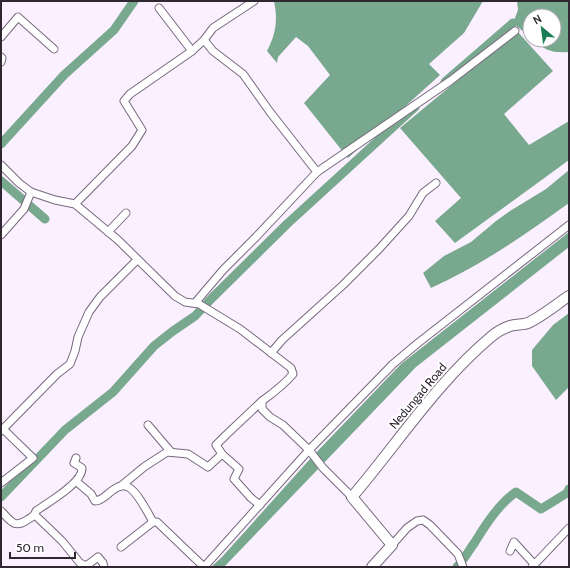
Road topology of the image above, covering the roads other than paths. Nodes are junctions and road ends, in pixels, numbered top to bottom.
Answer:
1 (254, 1) edge
2 (159, 8) dead end
3 (515, 31) dead end
4 (1, 37) edge
5 (204, 40) junction
6 (54, 49) dead end
7 (192, 51) junction
8 (1, 57) edge
9 (1, 62) edge
10 (1, 165) edge
11 (317, 172) junction
12 (436, 183) dead end
13 (31, 192) junction
14 (75, 204) junction
15 (126, 213) dead end
16 (569, 225) edge
17 (108, 232) junction
18 (1, 235) edge
19 (137, 260) junction
20 (569, 296) edge
21 (197, 304) junction
22 (271, 354) junction
23 (262, 401) junction
24 (148, 425) dead end
25 (2, 430) edge
26 (309, 450) junction
27 (171, 452) junction
28 (222, 454) junction
29 (76, 458) dead end
30 (77, 482) junction
31 (1, 483) edge
32 (122, 486) junction
33 (352, 497) junction
34 (260, 505) junction
35 (1, 511) edge
36 (35, 515) junction
37 (153, 522) junction
38 (569, 528) edge
39 (392, 545) junction
40 (121, 547) dead end
41 (510, 551) dead end
42 (533, 566) edge
43 (104, 567) edge
44 (372, 567) edge
45 (463, 567) edge

1 - 5 street
2 - 7 street
3 - 11 street
4 - 6 street
5 - 7 street
5 - 11 street
7 - 14 street
8 - 9 street
10 - 13 street
11 - 21 street
12 - 22 street
13 - 14 street
13 - 18 street
14 - 17 street
15 - 17 street
16 - 26 street
17 - 19 street
19 - 21 street
19 - 25 street
20 - 33 street, Nedungad Road
21 - 22 street
22 - 23 street
23 - 26 street
23 - 28 street
24 - 27 street
25 - 31 street
26 - 33 street
26 - 34 street
27 - 28 street
27 - 32 street
28 - 34 street
29 - 30 street
30 - 32 street
30 - 36 street
32 - 37 street
33 - 39 street
34 - 37 street
35 - 36 street
36 - 43 street
37 - 40 street
38 - 42 street
39 - 44 street
39 - 45 street
41 - 42 street

